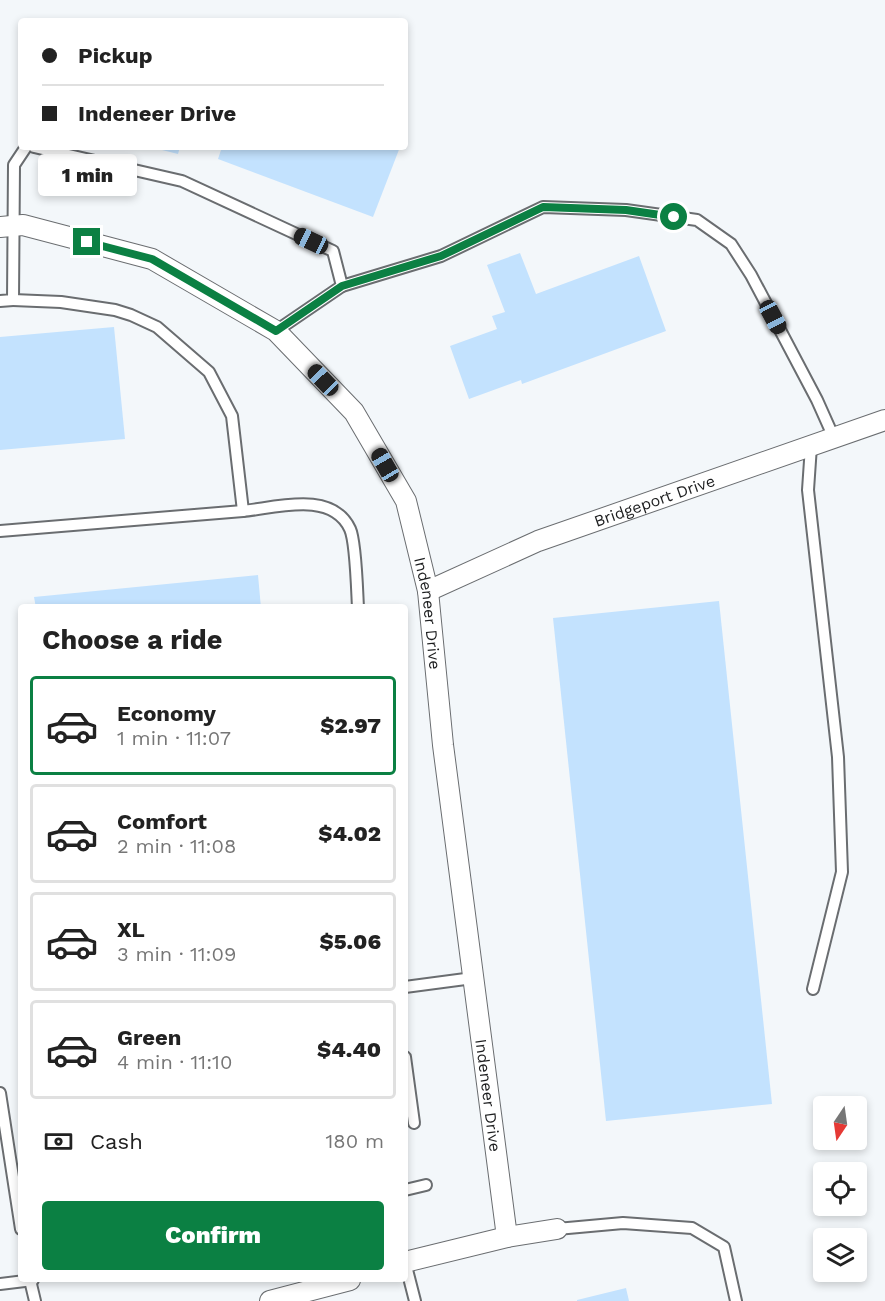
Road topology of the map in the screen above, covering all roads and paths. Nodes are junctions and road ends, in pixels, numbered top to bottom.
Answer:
1 (24, 150) edge
2 (47, 150) edge
3 (6, 226) edge
4 (342, 286) junction
5 (13, 300) junction
6 (0, 301) edge
7 (276, 331) junction
8 (885, 420) edge
9 (834, 438) junction
10 (811, 446) junction
11 (243, 511) junction
12 (0, 531) edge
13 (428, 591) junction
14 (358, 604) edge
15 (473, 978) junction
16 (408, 987) edge
17 (813, 989) dead end
18 (408, 1079) edge
19 (0, 1093) edge
20 (414, 1123) dead end
21 (426, 1185) dead end
22 (408, 1189) edge
23 (18, 1210) edge
24 (557, 1229) joint
25 (507, 1237) junction
26 (408, 1261) edge
27 (408, 1274) edge
28 (18, 1282) edge
29 (31, 1282) edge
30 (347, 1282) edge
31 (0, 1284) edge
32 (326, 1294) edge
33 (35, 1301) edge
34 (270, 1301) edge
35 (415, 1301) edge
36 (736, 1301) edge

1 - 3 lane
2 - 4 lane
3 - 5 lane
3 - 7 street, Indeneer Drive
4 - 7 lane
4 - 9 lane
5 - 6 lane
5 - 11 lane
7 - 13 street, Indeneer Drive
8 - 9 street, Bridgeport Drive
9 - 10 street, Bridgeport Drive
10 - 13 street, Bridgeport Drive
10 - 17 lane
11 - 12 lane
11 - 14 lane
13 - 15 street, Indeneer Drive
15 - 16 lane
15 - 25 street, Indeneer Drive
18 - 20 lane
19 - 23 lane
21 - 22 lane
24 - 25 street
24 - 36 lane
25 - 26 street
27 - 35 lane
28 - 31 lane
29 - 33 lane
30 - 32 street
32 - 34 street

